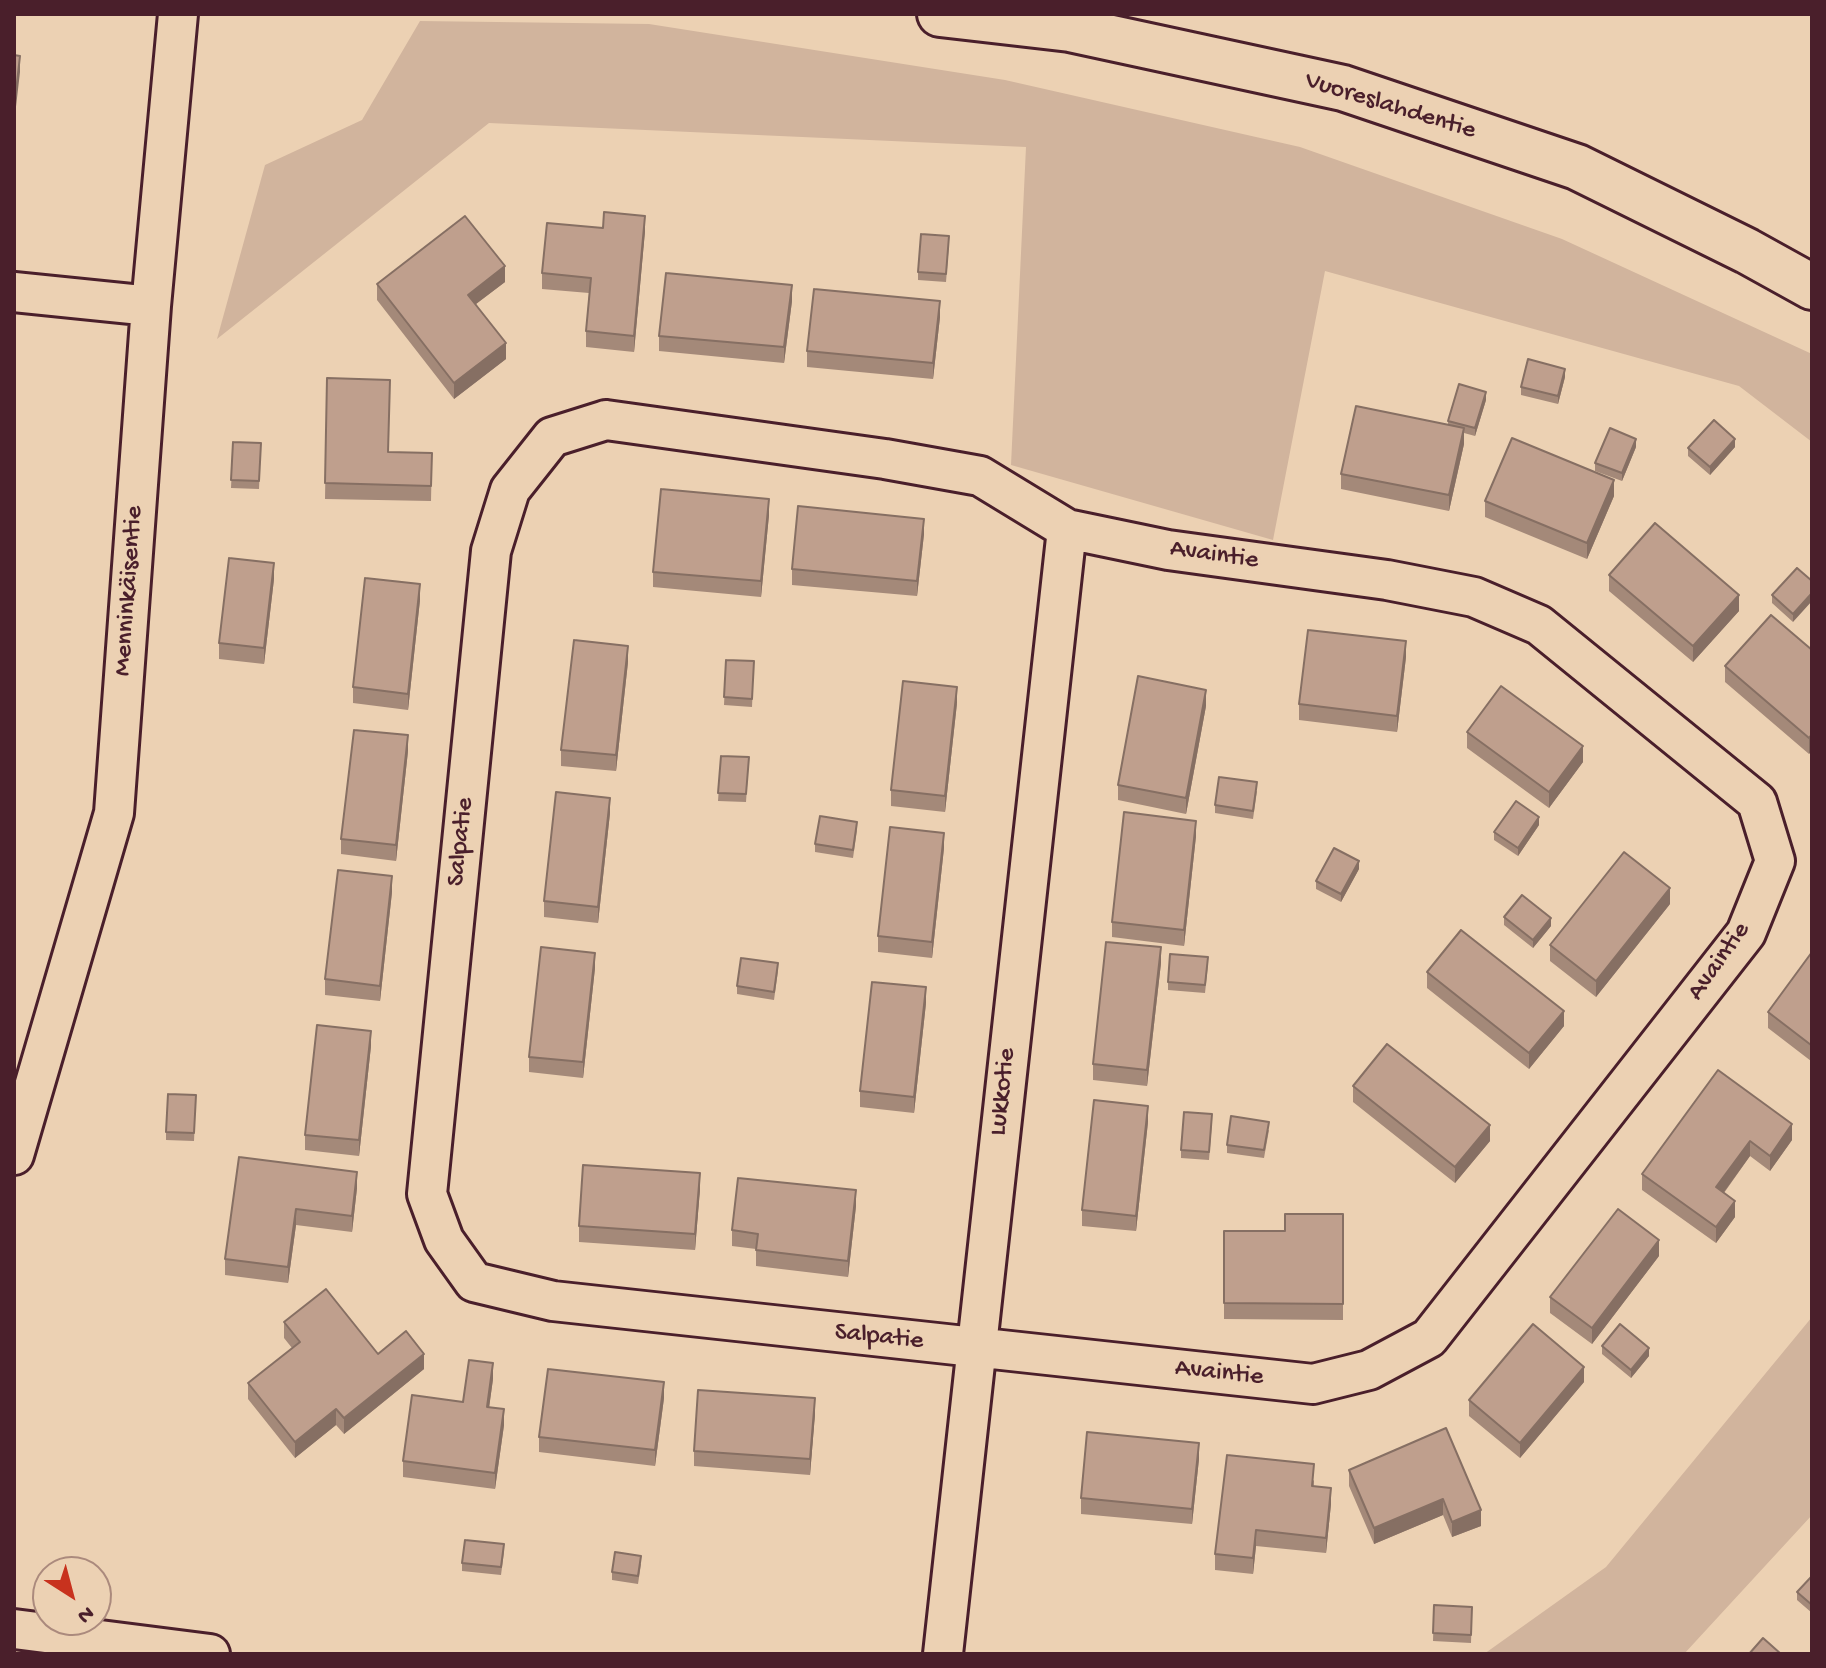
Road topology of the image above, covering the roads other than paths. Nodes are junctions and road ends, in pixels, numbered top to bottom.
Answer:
1 (178, 14) edge
2 (940, 14) edge
3 (1812, 287) edge
4 (14, 292) edge
5 (151, 306) junction
6 (1067, 529) junction
7 (14, 1155) edge
8 (975, 1349) junction
9 (14, 1629) edge
10 (210, 1654) edge
11 (943, 1654) edge

1 - 5 street, Menninkäisentie
2 - 3 street, Vuoreslahdentie
4 - 5 street
5 - 7 street, Menninkäisentie
6 - 8 street, Lukkotie
6 - 8 street, Avaintie
6 - 8 street, Salpatie
8 - 11 street, Lukkotie
9 - 10 street

